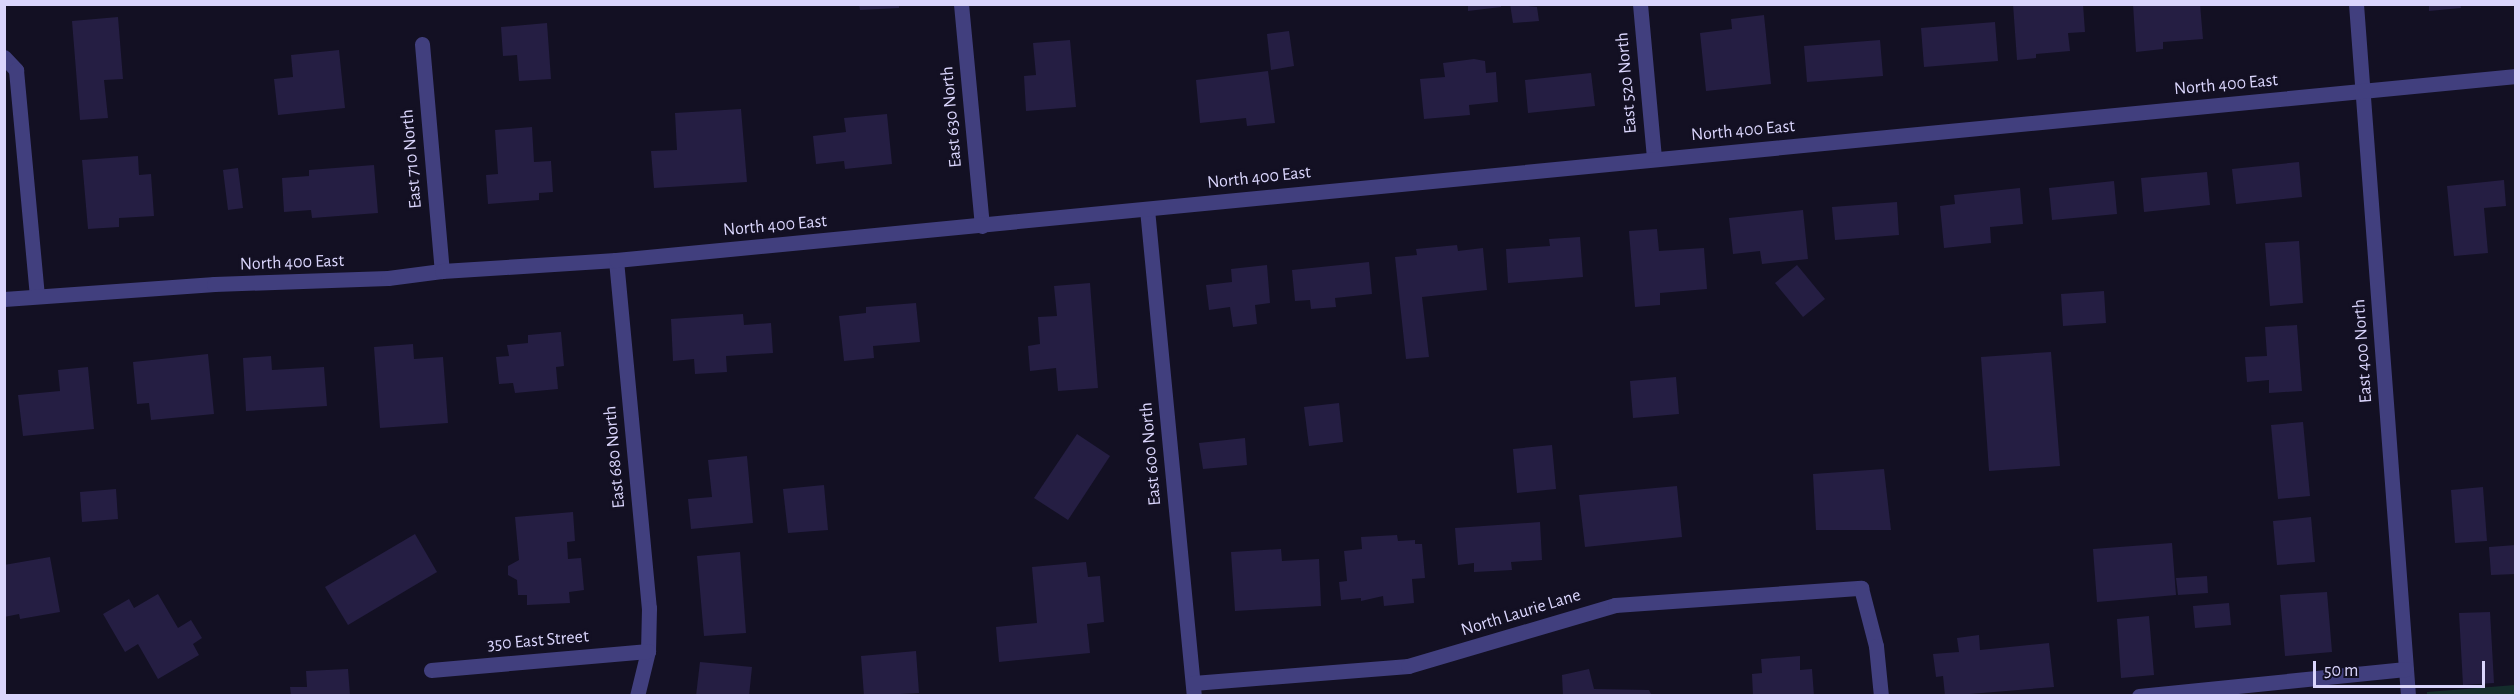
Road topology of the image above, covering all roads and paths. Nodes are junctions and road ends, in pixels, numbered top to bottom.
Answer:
1 (961, 4) edge
2 (1640, 4) edge
3 (2356, 4) edge
4 (422, 44) dead end
5 (4, 57) edge
6 (2516, 76) edge
7 (2362, 92) junction
8 (1654, 158) junction
9 (1147, 209) junction
10 (982, 226) junction
11 (616, 260) junction
12 (442, 271) junction
13 (37, 296) junction
14 (4, 299) edge
15 (648, 651) junction
16 (2406, 669) junction
17 (431, 670) dead end
18 (1193, 689) edge
19 (637, 696) edge
20 (1881, 696) edge
21 (2139, 696) edge
22 (2408, 696) edge

1 - 10 street, East 630 North
2 - 8 street, East 520 North
3 - 7 street, East 400 North
4 - 12 street, East 710 North
5 - 13 street
6 - 7 street, North 400 East
7 - 8 street, North 400 East
7 - 16 street, East 400 North
8 - 9 street, North 400 East
9 - 10 street, North 400 East
9 - 18 street, East 600 North
10 - 11 street, North 400 East
11 - 12 street, North 400 East
11 - 15 street, East 680 North
12 - 13 street, North 400 East
13 - 14 street, North 400 East
15 - 17 street, 350 East Street
15 - 19 street, East 680 North
16 - 21 street
16 - 22 street, East 400 North
18 - 20 street, North Laurie Lane

